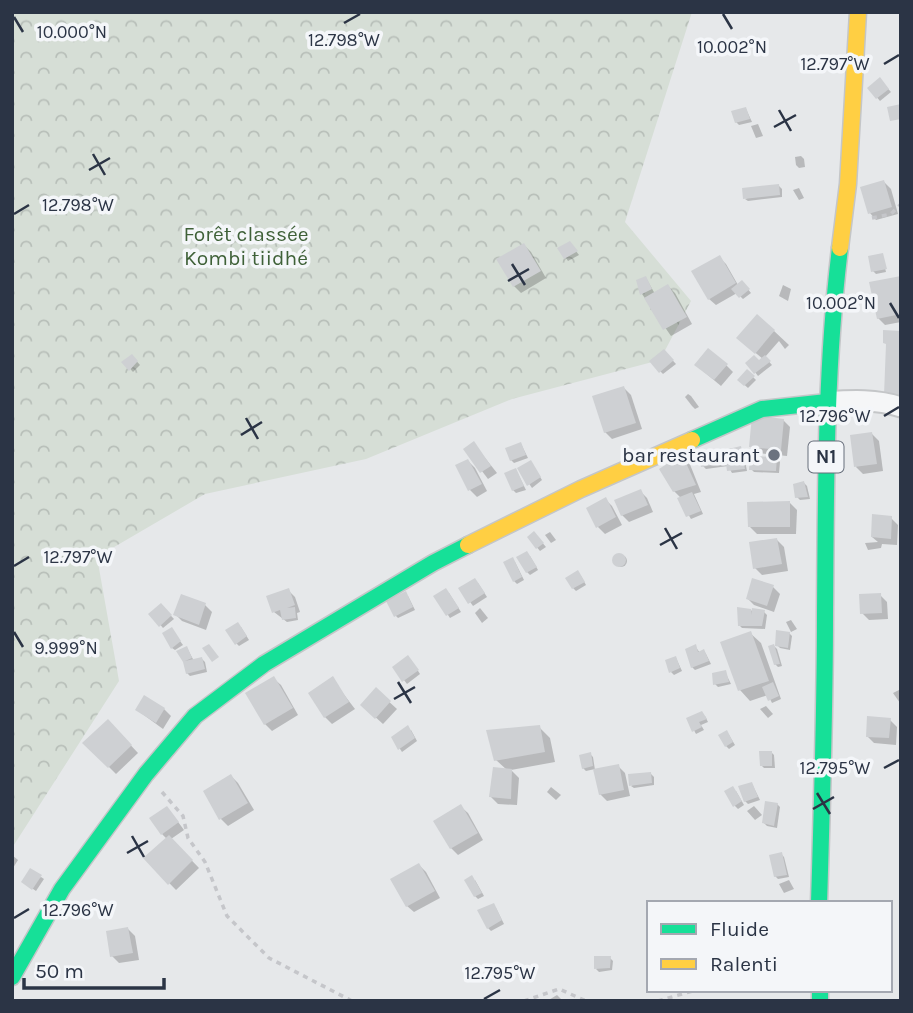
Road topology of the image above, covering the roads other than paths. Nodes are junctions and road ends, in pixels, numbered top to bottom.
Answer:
1 (858, 12) edge
2 (827, 402) junction
3 (901, 407) edge
4 (819, 901) edge
5 (12, 977) edge

1 - 2 main road, N1
2 - 3 street
2 - 4 main road, N1
2 - 5 main road

